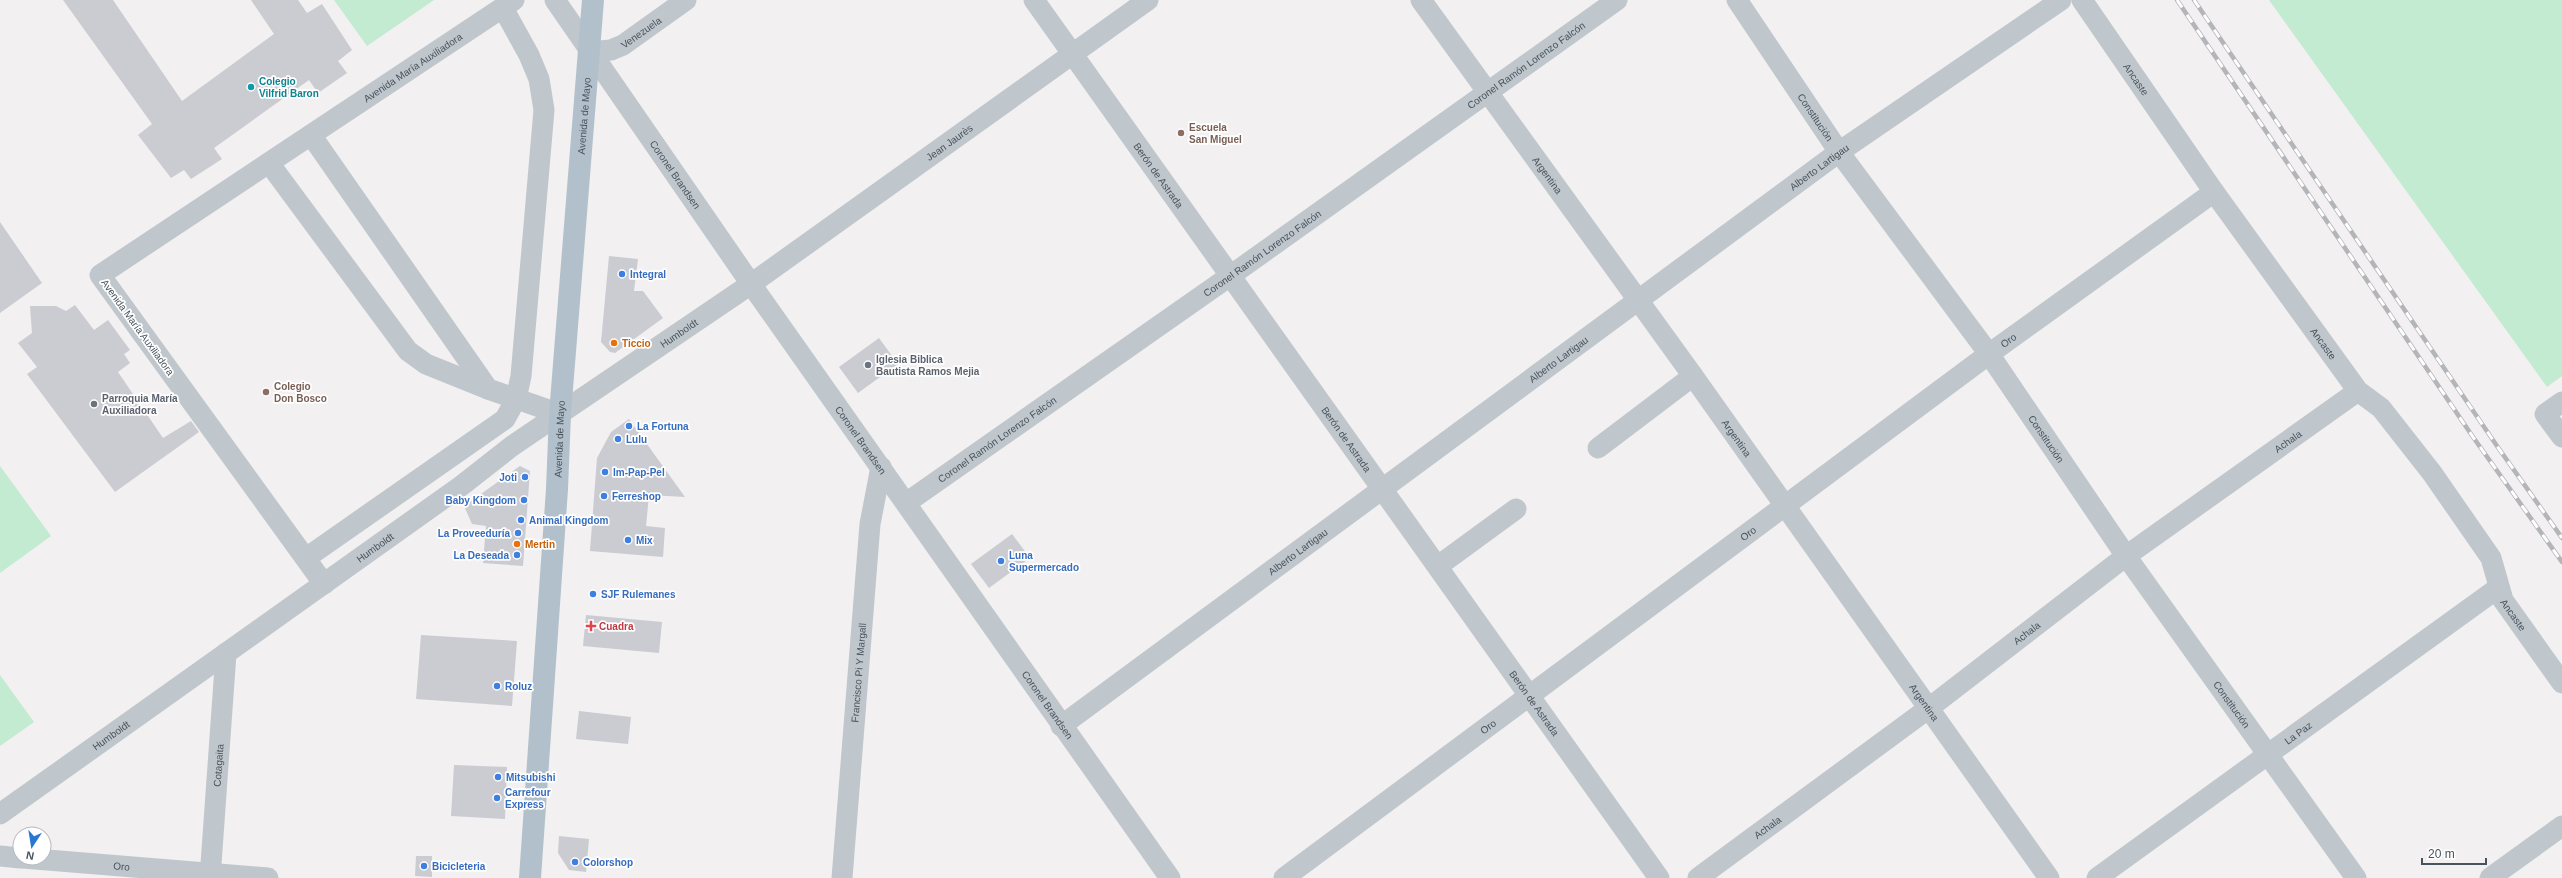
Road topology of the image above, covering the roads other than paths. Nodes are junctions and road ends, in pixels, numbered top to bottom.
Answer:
1 (555, 0) edge
2 (593, 0) edge
3 (686, 0) edge
4 (1034, 0) edge
5 (1148, 0) edge
6 (1421, 0) edge
7 (1617, 0) edge
8 (1737, 0) edge
9 (2061, 0) edge
10 (2082, 0) edge
11 (508, 4) edge
12 (589, 52) junction
13 (1072, 54) junction
14 (1486, 92) junction
15 (312, 135) junction
16 (1840, 152) junction
17 (269, 163) junction
18 (2214, 192) junction
19 (1230, 276) junction
20 (751, 284) junction
21 (1638, 299) junction
22 (1989, 354) junction
23 (1693, 376) junction
24 (488, 389) junction
25 (2358, 391) junction
26 (521, 401) junction
27 (2562, 402) edge
28 (560, 414) junction
29 (2562, 437) edge
30 (1598, 448) dead end
31 (881, 467) junction
32 (1384, 489) junction
33 (906, 503) junction
34 (1785, 505) junction
35 (1516, 509) dead end
36 (2126, 556) junction
37 (306, 558) junction
38 (1438, 566) junction
39 (324, 584) junction
40 (2498, 588) junction
41 (226, 653) junction
42 (2562, 683) edge
43 (1530, 695) junction
44 (1929, 708) junction
45 (1061, 726) junction
46 (2269, 755) junction
47 (0, 814) edge
48 (2562, 826) edge
49 (0, 856) edge
50 (12, 857) edge
51 (52, 861) edge
52 (210, 876) edge
53 (268, 878) edge
54 (530, 878) edge
55 (842, 878) edge
56 (1170, 878) edge
57 (1284, 878) edge
58 (1659, 878) edge
59 (1698, 878) edge
60 (2049, 878) edge
61 (2097, 878) edge
62 (2356, 878) edge
63 (2490, 878) edge

1 - 12 street, Coronel Brandsen
2 - 12 main road, Avenida de Mayo
3 - 12 street, Venezuela
4 - 13 street, Berón de Astrada
5 - 13 street, Jean Jaurès
6 - 14 street, Argentina
7 - 14 street, Coronel Ramón Lorenzo Falcón
8 - 16 street, Constitución
9 - 16 street, Alberto Lartigau
10 - 18 street, Ancaste
11 - 15 street, Avenida María Auxiliadora
11 - 26 street
12 - 20 street, Coronel Brandsen
12 - 28 main road, Avenida de Mayo
13 - 19 street, Berón de Astrada
13 - 20 street, Jean Jaurès
14 - 19 street, Coronel Ramón Lorenzo Falcón
14 - 21 street, Argentina
15 - 17 street, Avenida María Auxiliadora
15 - 24 street
16 - 21 street, Alberto Lartigau
16 - 22 street, Constitución
17 - 24 street
17 - 37 street, Avenida María Auxiliadora
18 - 22 street, Oro
18 - 25 street, Ancaste
19 - 32 street, Berón de Astrada
19 - 33 street, Coronel Ramón Lorenzo Falcón
20 - 28 street, Humboldt
20 - 31 street, Coronel Brandsen
21 - 23 street, Argentina
21 - 32 street, Alberto Lartigau
22 - 34 street, Oro
22 - 36 street, Constitución
23 - 30 street
23 - 34 street, Argentina
24 - 26 street
25 - 36 street, Achala
25 - 40 street, Ancaste
26 - 28 street
26 - 37 street
27 - 29 street
28 - 39 street, Humboldt
28 - 54 main road, Avenida de Mayo
31 - 33 street, Coronel Brandsen
31 - 55 street, Francisco Pi Y Margall
32 - 38 street, Berón de Astrada
32 - 45 street, Alberto Lartigau
33 - 45 street, Coronel Brandsen
34 - 43 street, Oro
34 - 44 street, Argentina
35 - 38 street
36 - 44 street, Achala
36 - 46 street, Constitución
37 - 39 street, Avenida María Auxiliadora
38 - 43 street, Berón de Astrada
39 - 41 street, Humboldt
40 - 42 street, Ancaste
40 - 46 street, La Paz
41 - 47 street, Humboldt
41 - 52 street, Cotagaita
43 - 57 street, Oro
43 - 58 street, Berón de Astrada
44 - 59 street, Achala
44 - 60 street, Argentina
45 - 56 street, Coronel Brandsen
46 - 61 street, La Paz
46 - 62 street, Constitución
48 - 63 street
49 - 50 street, Oro
51 - 52 street, Oro
52 - 53 street, Oro

